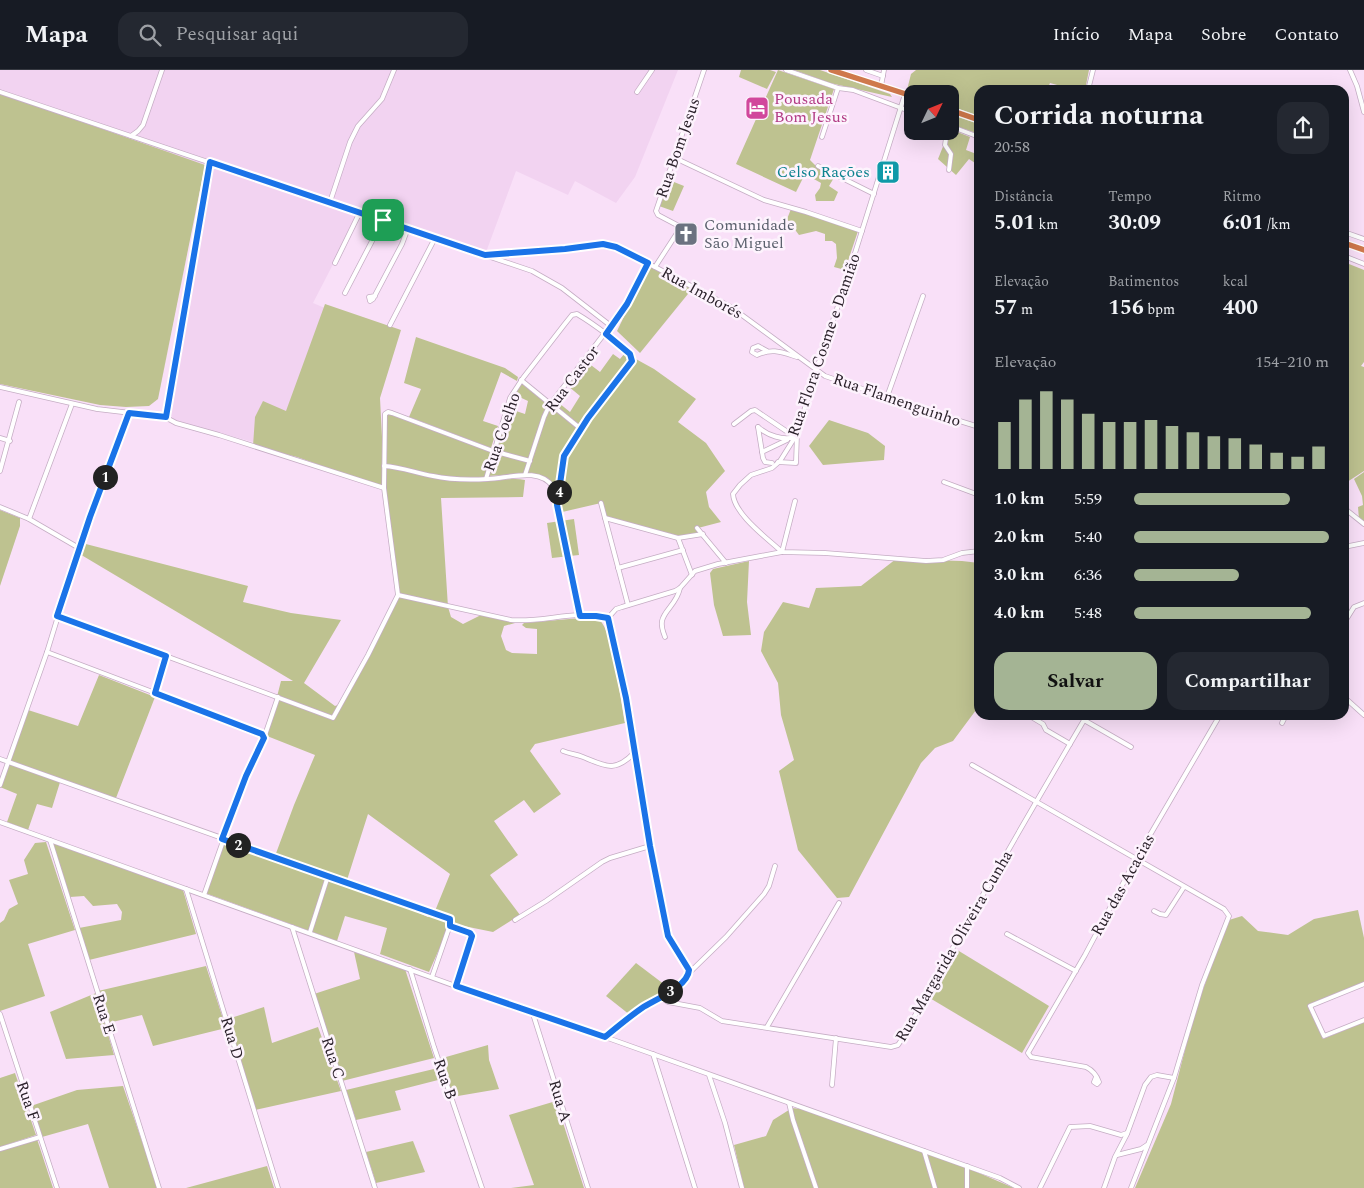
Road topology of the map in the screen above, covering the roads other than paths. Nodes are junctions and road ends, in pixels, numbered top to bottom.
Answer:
1 (162, 70) edge
2 (394, 70) edge
3 (652, 70) edge
4 (704, 70) edge
5 (786, 70) edge
6 (831, 70) edge
7 (866, 70) edge
8 (884, 70) edge
9 (1093, 70) edge
10 (1351, 71) edge
11 (883, 76) junction
12 (1089, 85) edge
13 (881, 86) junction
14 (838, 88) junction
15 (0, 92) edge
16 (637, 92) dead end
17 (904, 94) edge
18 (904, 97) edge
19 (901, 107) junction
20 (904, 108) edge
21 (1364, 112) edge
22 (959, 113) edge
23 (974, 118) edge
24 (959, 129) edge
25 (974, 135) edge
26 (130, 136) junction
27 (822, 138) dead end
28 (946, 140) edge
29 (675, 158) junction
30 (210, 162) junction
31 (818, 166) dead end
32 (949, 170) dead end
33 (874, 194) junction
34 (330, 202) junction
35 (360, 212) junction
36 (383, 220) junction
37 (408, 228) junction
38 (862, 231) junction
39 (1364, 233) edge
40 (1349, 234) edge
41 (1358, 237) junction
42 (437, 238) junction
43 (1364, 239) edge
44 (1349, 245) edge
45 (1364, 250) edge
46 (485, 255) junction
47 (1349, 258) edge
48 (335, 263) dead end
49 (648, 263) junction
50 (1364, 264) edge
51 (655, 266) junction
52 (346, 293) dead end
53 (375, 296) dead end
54 (923, 296) dead end
55 (390, 325) dead end
56 (611, 326) junction
57 (606, 334) junction
58 (768, 351) dead end
59 (799, 358) junction
60 (816, 370) junction
61 (521, 380) junction
62 (0, 387) edge
63 (886, 397) junction
64 (20, 402) dead end
65 (72, 404) junction
66 (550, 404) junction
67 (129, 413) junction
68 (166, 417) junction
69 (734, 424) dead end
70 (974, 425) edge
71 (581, 429) junction
72 (796, 435) junction
73 (0, 438) edge
74 (788, 440) junction
75 (10, 441) junction
76 (493, 450) junction
77 (762, 452) junction
78 (530, 461) junction
79 (778, 462) junction
80 (772, 464) dead end
81 (384, 466) junction
82 (0, 471) edge
83 (525, 475) junction
84 (486, 479) junction
85 (944, 482) dead end
86 (384, 488) junction
87 (974, 494) edge
88 (795, 501) dead end
89 (601, 503) dead end
90 (557, 505) junction
91 (0, 507) edge
92 (1349, 512) edge
93 (605, 518) junction
94 (29, 519) junction
95 (1364, 524) edge
96 (697, 528) dead end
97 (703, 534) junction
98 (678, 538) junction
99 (1364, 542) edge
100 (1349, 546) edge
101 (79, 548) junction
102 (682, 550) junction
103 (974, 551) edge
104 (782, 552) junction
105 (726, 563) junction
106 (618, 568) junction
107 (692, 575) junction
108 (680, 588) junction
109 (398, 594) junction
110 (1364, 603) edge
111 (628, 604) junction
112 (1349, 615) edge
113 (57, 616) junction
114 (580, 616) junction
115 (608, 618) junction
116 (665, 637) dead end
117 (47, 652) junction
118 (166, 656) junction
119 (155, 693) junction
120 (278, 697) junction
121 (1349, 701) edge
122 (1364, 715) edge
123 (1036, 720) edge
124 (1084, 720) edge
125 (1090, 720) edge
126 (1217, 720) edge
127 (1284, 720) edge
128 (1282, 723) dead end
129 (264, 738) junction
130 (1070, 744) junction
131 (1131, 747) dead end
132 (563, 751) dead end
133 (634, 753) junction
134 (0, 759) edge
135 (8, 762) junction
136 (972, 765) dead end
137 (0, 785) edge
138 (1036, 800) junction
139 (0, 822) edge
140 (222, 839) junction
141 (50, 840) junction
142 (650, 846) junction
143 (1136, 860) junction
144 (775, 866) dead end
145 (328, 876) junction
146 (1184, 887) junction
147 (186, 889) junction
148 (204, 895) junction
149 (839, 903) dead end
150 (1154, 911) dead end
151 (515, 920) dead end
152 (450, 926) junction
153 (292, 927) junction
154 (310, 932) junction
155 (1007, 934) dead end
156 (410, 968) junction
157 (1076, 971) junction
158 (688, 974) junction
159 (432, 977) junction
160 (1364, 984) edge
161 (456, 986) junction
162 (662, 998) junction
163 (0, 1014) edge
164 (534, 1014) junction
165 (1364, 1020) edge
166 (767, 1027) junction
167 (605, 1037) junction
168 (836, 1038) junction
169 (653, 1054) junction
170 (710, 1075) junction
171 (1096, 1077) dead end
172 (1174, 1078) junction
173 (832, 1085) dead end
174 (789, 1103) junction
175 (1127, 1133) junction
176 (40, 1137) junction
177 (1149, 1144) junction
178 (0, 1150) edge
179 (924, 1151) junction
180 (1117, 1155) junction
181 (967, 1166) junction
182 (57, 1188) edge
183 (159, 1188) edge
184 (278, 1188) edge
185 (375, 1188) edge
186 (482, 1188) edge
187 (588, 1188) edge
188 (695, 1188) edge
189 (742, 1188) edge
190 (816, 1188) edge
191 (935, 1188) edge
192 (967, 1188) edge
193 (1019, 1188) edge
194 (1040, 1188) edge
195 (1104, 1188) edge
196 (1131, 1188) edge

1 - 26 street
2 - 34 street
3 - 16 street
4 - 29 street, Rua Bom Jesus
5 - 14 street
6 - 13 highway
7 - 11 street
8 - 11 street
9 - 12 street
10 - 21 street
11 - 13 street
13 - 17 highway
14 - 19 street
14 - 27 street
15 - 26 street
18 - 19 street, Rua Flora Cosme e Damião
19 - 20 street
19 - 33 street, Rua Flora Cosme e Damião
22 - 23 highway
24 - 25 street
26 - 30 street
28 - 32 street
29 - 38 street
29 - 51 street, Rua Bom Jesus
30 - 34 street
30 - 68 street
31 - 33 street
33 - 38 street, Rua Flora Cosme e Damião
34 - 35 street
35 - 36 street
35 - 48 street
36 - 37 street
36 - 52 street
37 - 42 street
37 - 53 street
38 - 60 street, Rua Flora Cosme e Damião
39 - 41 street
40 - 41 street
41 - 43 street
42 - 46 street
42 - 55 street
44 - 45 highway
46 - 49 street, Rua Imborés
46 - 56 street
47 - 50 street
49 - 51 street, Rua Imborés
49 - 56 street, Rua Castor
51 - 59 street, Rua Imborés
54 - 63 street
56 - 57 street, Rua Castor
57 - 61 street, Rua Coelho
57 - 66 street, Rua Castor
57 - 71 street
58 - 59 street
59 - 60 street, Rua Imborés
60 - 63 street, Rua Flamenguinho
60 - 72 street, Rua Flora Cosme e Damião
61 - 66 street
61 - 76 street, Rua Coelho
62 - 65 street
63 - 70 street, Rua Flamenguinho
64 - 75 street
65 - 67 street
65 - 94 street
66 - 71 street
66 - 78 street, Rua Castor
67 - 68 street
67 - 101 street
68 - 86 street
69 - 72 street
71 - 90 street
72 - 74 street
72 - 79 street, Rua Flora Cosme e Damião
72 - 79 street
73 - 75 street
74 - 77 street
74 - 77 street
75 - 82 street
76 - 78 street
76 - 81 street
76 - 84 street, Rua Coelho
77 - 80 street
78 - 83 street, Rua Castor
79 - 104 street, Rua Flora Cosme e Damião
81 - 84 street
81 - 86 street
83 - 84 street
83 - 90 street
85 - 87 street
86 - 109 street
88 - 104 street
89 - 93 street
90 - 114 street
91 - 94 street
92 - 95 street
93 - 98 street
93 - 106 street
94 - 101 street
96 - 97 street
97 - 98 street
97 - 105 street
98 - 102 street
99 - 100 street
101 - 113 street
102 - 106 street
102 - 107 street
103 - 104 street
104 - 105 street
105 - 107 street
106 - 111 street
107 - 108 street
108 - 111 street
108 - 116 street
109 - 114 street
109 - 120 street
110 - 112 street
111 - 115 street
113 - 117 street
113 - 118 street
114 - 115 street
115 - 133 street
117 - 119 street
117 - 135 street
118 - 119 street
118 - 120 street
119 - 129 street
120 - 129 street
121 - 122 street
123 - 130 street
124 - 130 street, Rua Margarida Oliveira Cunha
125 - 131 street
126 - 143 street, Rua das Acacias
127 - 128 street
129 - 140 street
130 - 138 street, Rua Margarida Oliveira Cunha
132 - 133 street
133 - 142 street
134 - 135 street
135 - 137 street
135 - 140 street
136 - 138 street
138 - 143 street
138 - 168 street, Rua Margarida Oliveira Cunha
139 - 141 street
140 - 145 street
140 - 148 street
141 - 147 street
141 - 183 street, Rua E
142 - 151 street
142 - 158 street
143 - 146 street
143 - 157 street, Rua das Acacias
144 - 158 street
145 - 152 street
145 - 154 street
146 - 150 street
146 - 172 street
147 - 148 street
147 - 184 street, Rua D
148 - 153 street
149 - 166 street
152 - 159 street
152 - 161 street
153 - 154 street
153 - 185 street, Rua C
154 - 156 street
155 - 157 street
156 - 159 street
156 - 186 street, Rua B
157 - 171 street, Rua das Acacias
158 - 162 street
159 - 161 street
160 - 165 street
161 - 164 street
162 - 166 street, Rua Margarida Oliveira Cunha
162 - 167 street
163 - 176 street, Rua F
164 - 167 street
164 - 187 street, Rua A
166 - 168 street, Rua Margarida Oliveira Cunha
167 - 169 street
168 - 173 street
169 - 170 street
169 - 188 street
170 - 174 street
170 - 189 street
172 - 175 street
172 - 177 street
174 - 179 street
174 - 190 street
175 - 180 street
175 - 194 street
176 - 178 street
176 - 182 street, Rua F
177 - 180 street
177 - 196 street
179 - 181 street
179 - 191 street
180 - 195 street
181 - 192 street
181 - 193 street

